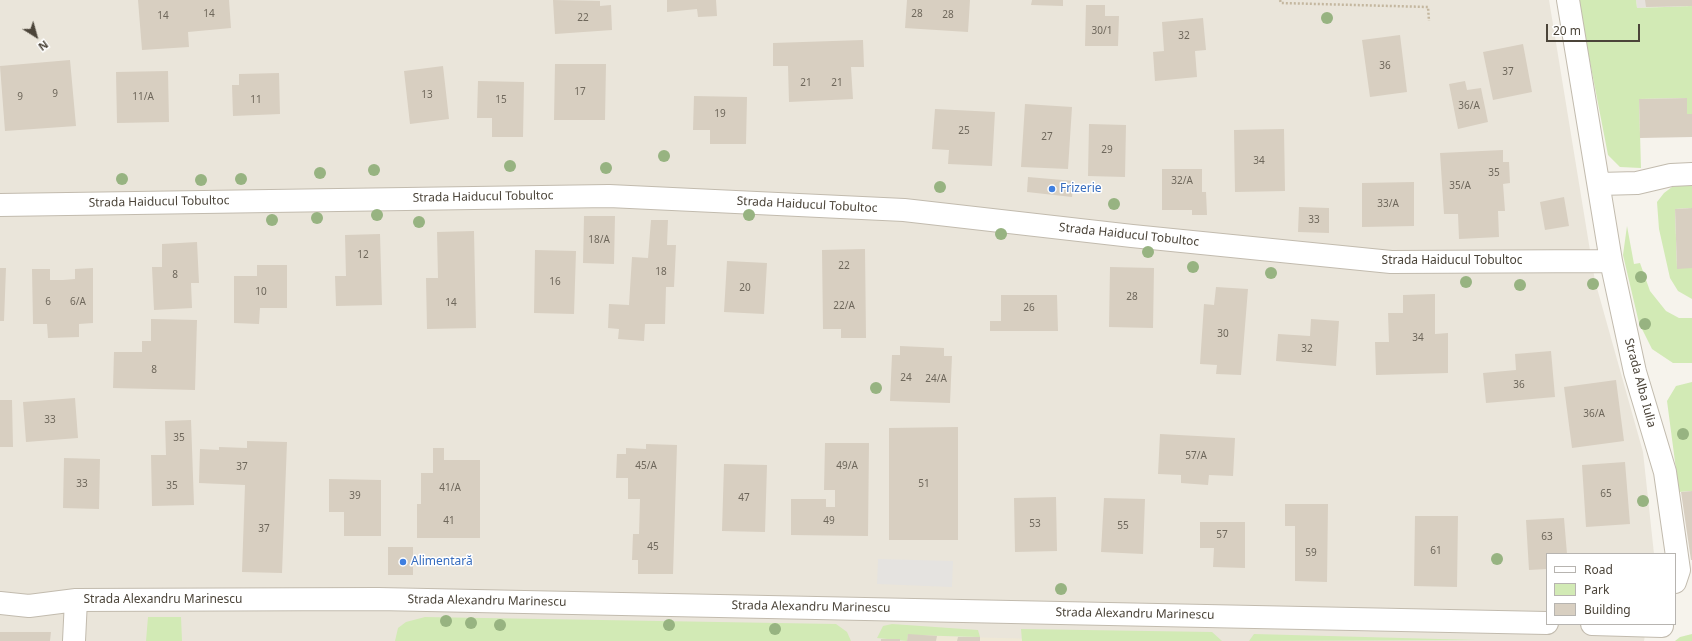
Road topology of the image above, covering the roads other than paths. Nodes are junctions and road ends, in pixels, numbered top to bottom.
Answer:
1 (1568, 0) edge
2 (1692, 174) edge
3 (1599, 184) junction
4 (0, 205) edge
5 (1611, 261) junction
6 (1676, 579) edge
7 (76, 600) junction
8 (0, 603) edge
9 (1546, 623) edge
10 (1604, 625) edge
11 (1662, 630) edge
12 (74, 641) edge

1 - 3 street, Strada Alba Iulia
2 - 3 street
3 - 5 street, Strada Alba Iulia
4 - 5 street, Strada Haiducul Tobultoc
5 - 6 street, Strada Alba Iulia
7 - 8 street, Strada Alexandru Marinescu
7 - 9 street, Strada Alexandru Marinescu
7 - 12 street, Strada Alexandru Marinescu
10 - 11 street

